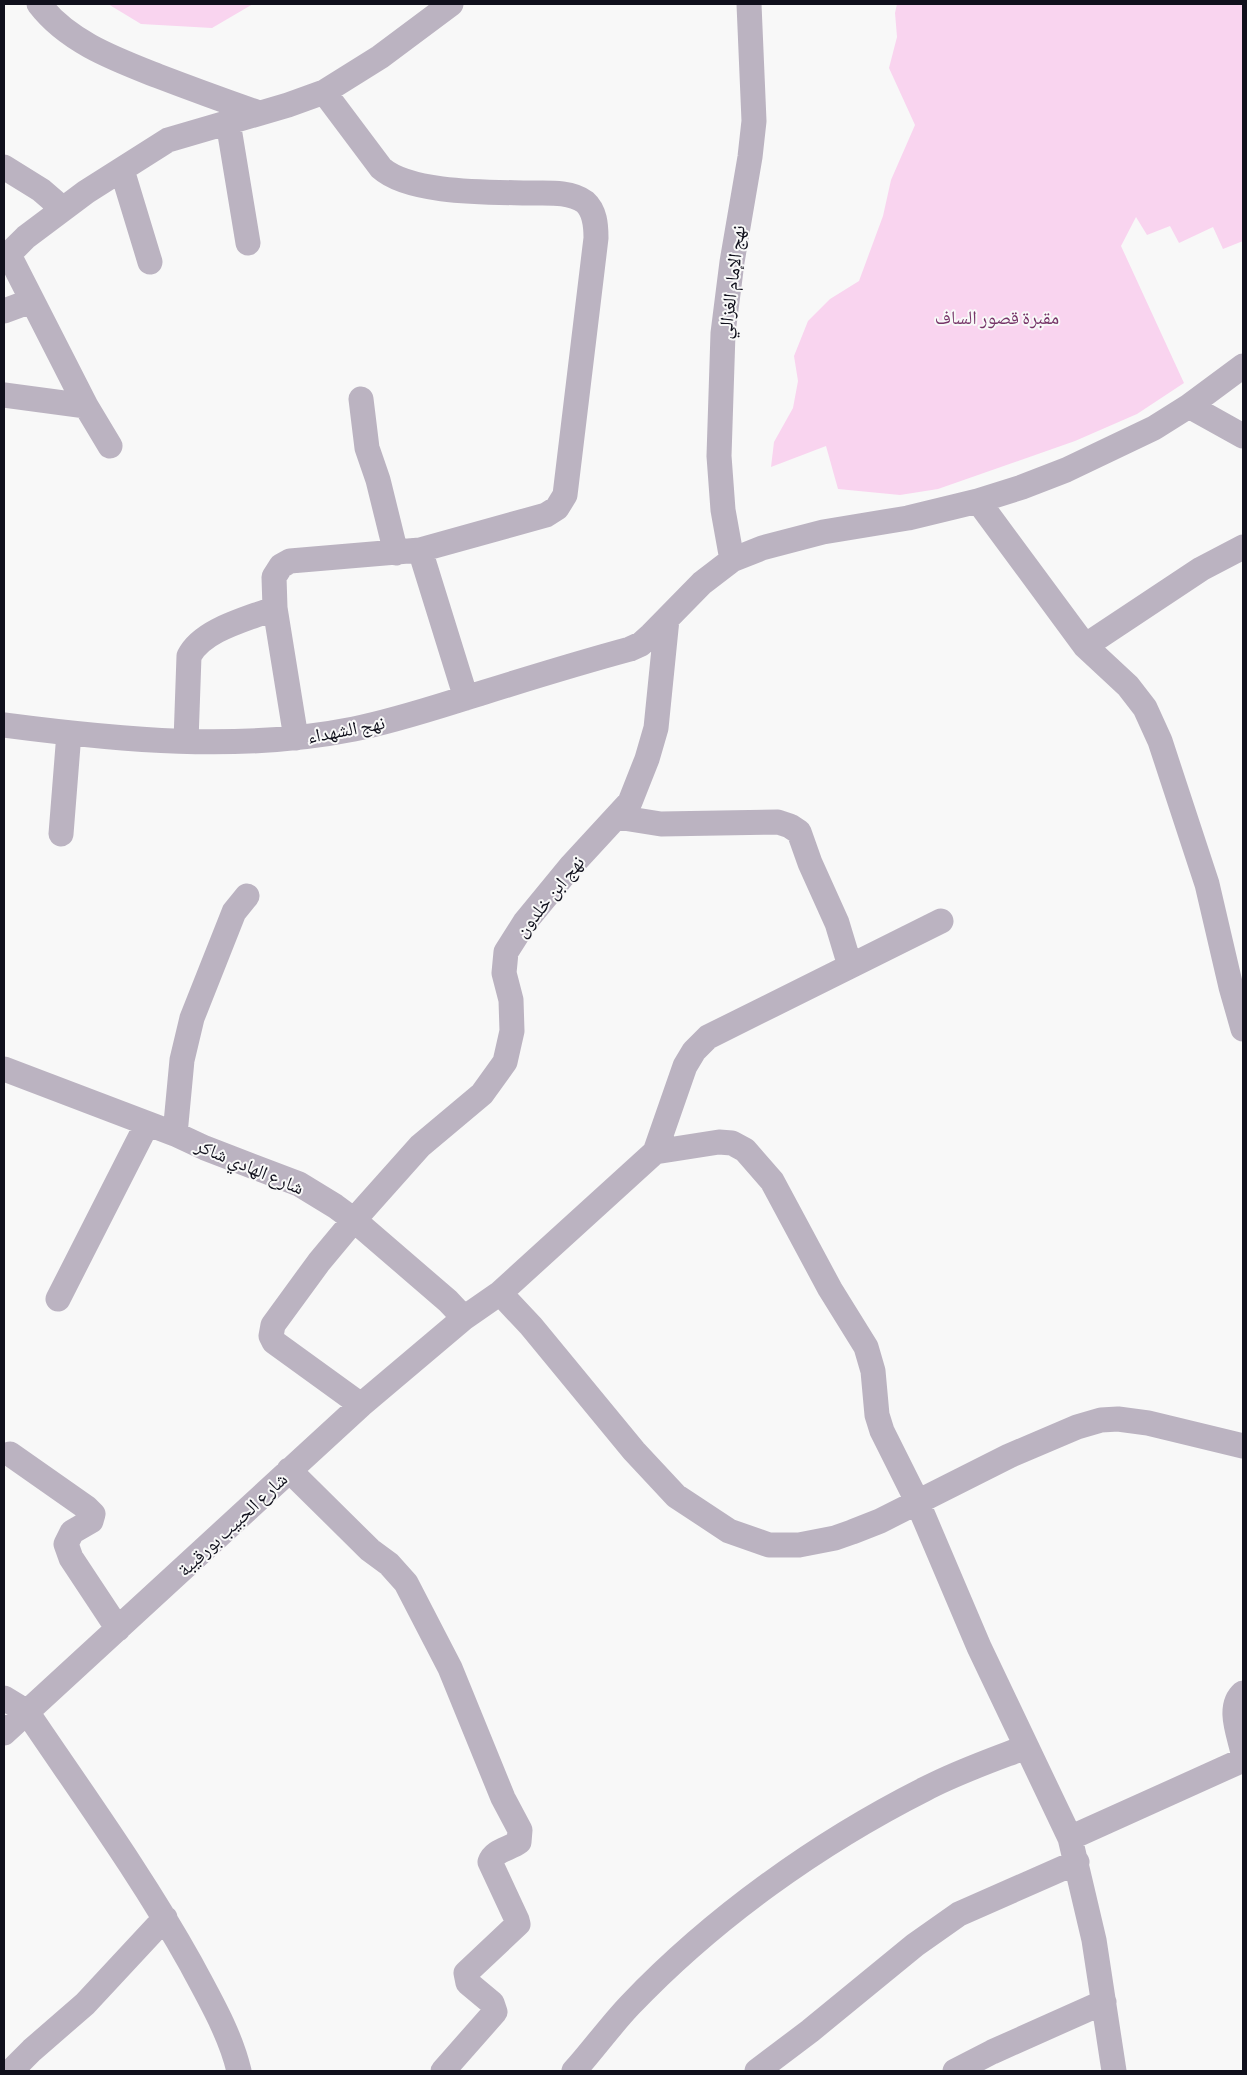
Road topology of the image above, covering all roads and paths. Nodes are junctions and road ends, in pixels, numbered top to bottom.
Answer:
1 (39, 4) edge
2 (451, 4) edge
3 (749, 4) edge
4 (324, 92) junction
5 (259, 113) junction
6 (228, 122) junction
7 (4, 167) edge
8 (122, 170) junction
9 (63, 209) junction
10 (248, 243) dead end
11 (6, 256) edge
12 (150, 262) dead end
13 (31, 301) junction
14 (4, 311) edge
15 (1243, 366) edge
16 (4, 395) edge
17 (361, 399) dead end
18 (86, 406) junction
19 (1189, 406) junction
20 (1243, 436) edge
21 (110, 446) dead end
22 (978, 501) junction
23 (1243, 547) edge
24 (420, 550) junction
25 (396, 554) junction
26 (732, 560) junction
27 (275, 608) junction
28 (667, 619) junction
29 (1085, 646) junction
30 (466, 698) junction
31 (4, 725) edge
32 (69, 734) junction
33 (296, 738) junction
34 (186, 741) junction
35 (617, 816) junction
36 (61, 834) dead end
37 (247, 896) dead end
38 (941, 921) dead end
39 (850, 966) junction
40 (1243, 1029) edge
41 (4, 1069) edge
42 (148, 1124) junction
43 (175, 1134) junction
44 (655, 1152) junction
45 (354, 1220) junction
46 (500, 1293) junction
47 (58, 1298) dead end
48 (464, 1318) junction
49 (361, 1405) junction
50 (1243, 1446) edge
51 (10, 1454) dead end
52 (290, 1470) junction
53 (917, 1501) junction
54 (118, 1629) junction
55 (1243, 1693) edge
56 (4, 1698) edge
57 (27, 1712) junction
58 (4, 1733) edge
59 (1026, 1747) junction
60 (1243, 1753) edge
61 (1243, 1760) edge
62 (1070, 1838) junction
63 (1077, 1862) junction
64 (165, 1918) junction
65 (1104, 2002) junction
66 (11, 2071) edge
67 (239, 2071) edge
68 (442, 2071) edge
69 (574, 2071) edge
70 (757, 2071) edge
71 (955, 2071) edge
72 (1114, 2071) edge

1 - 5 street
2 - 4 street
3 - 26 street, نهج الإمام الغزالي
4 - 5 street
4 - 24 street
5 - 6 street
6 - 8 street
6 - 10 street
7 - 9 street
8 - 9 street
8 - 12 street
9 - 11 street
11 - 13 street
13 - 14 street
13 - 18 street
15 - 19 street, نهج الشهداء
16 - 18 street
17 - 25 street
18 - 21 street
19 - 20 street
19 - 22 street, نهج الشهداء
22 - 26 street, نهج الشهداء
22 - 29 street
23 - 29 street
24 - 25 street
24 - 30 street
25 - 27 street
26 - 28 street, نهج الشهداء
27 - 33 street
27 - 34 street
28 - 30 street, نهج الشهداء
28 - 35 street, نهج ابن خلدون
29 - 40 street
30 - 33 street, نهج الشهداء
31 - 32 street, نهج الشهداء
32 - 34 street, نهج الشهداء
32 - 36 street
33 - 34 street, نهج الشهداء
35 - 39 street
35 - 45 street, نهج ابن خلدون
37 - 43 street
38 - 39 street
39 - 44 street
41 - 42 street, شارع الهادي شاكر
42 - 43 street, شارع الهادي شاكر
42 - 47 street
43 - 45 street, شارع الهادي شاكر
44 - 46 street, شارع الحبيب بورقيبة
44 - 53 street
45 - 48 street, شارع الهادي شاكر
45 - 49 street, نهج ابن خلدون
46 - 48 street, شارع الحبيب بورقيبة
46 - 53 street
48 - 49 street, شارع الحبيب بورقيبة
49 - 52 street, شارع الحبيب بورقيبة
50 - 53 street
51 - 54 street
52 - 54 street, شارع الحبيب بورقيبة
52 - 68 street
53 - 59 street
54 - 57 street, شارع الحبيب بورقيبة
55 - 60 street
56 - 57 street
57 - 58 street, شارع الحبيب بورقيبة
57 - 64 street
59 - 62 street
59 - 69 street
61 - 62 street
62 - 63 street
63 - 65 street
63 - 70 street
64 - 66 street
64 - 67 street
65 - 71 street
65 - 72 street

